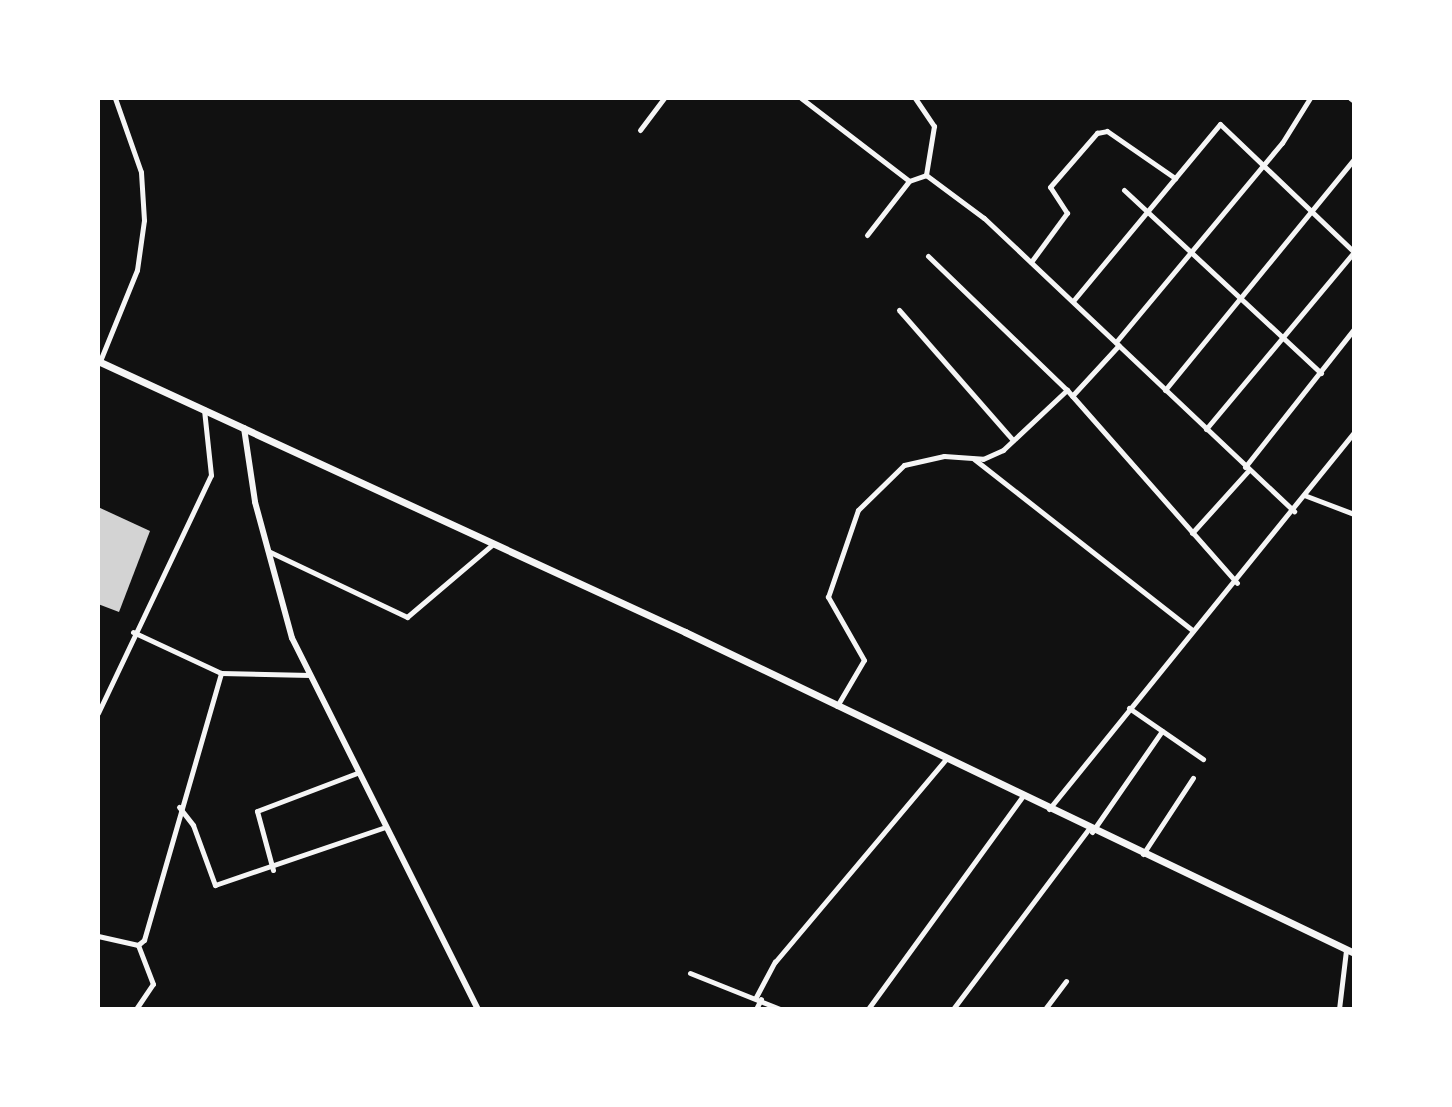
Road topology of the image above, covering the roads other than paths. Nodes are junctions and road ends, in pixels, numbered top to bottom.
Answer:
1 (115, 98) edge
2 (664, 98) edge
3 (801, 98) edge
4 (915, 98) edge
5 (1310, 98) edge
6 (640, 130) dead end
7 (1354, 159) edge
8 (1263, 165) junction
9 (926, 175) junction
10 (1175, 178) junction
11 (909, 181) junction
12 (1124, 190) dead end
13 (1310, 209) junction
14 (1149, 212) junction
15 (867, 235) dead end
16 (1354, 252) edge
17 (1192, 254) junction
18 (928, 256) dead end
19 (1031, 262) junction
20 (1240, 298) junction
21 (1073, 301) junction
22 (899, 310) dead end
23 (1354, 329) edge
24 (1284, 338) junction
25 (1118, 343) junction
26 (99, 361) edge
27 (1321, 373) junction
28 (1067, 390) junction
29 (1166, 390) junction
30 (1072, 396) junction
31 (204, 410) junction
32 (244, 428) junction
33 (1206, 429) junction
34 (1354, 433) edge
35 (1013, 440) junction
36 (974, 459) junction
37 (1247, 468) junction
38 (1304, 495) junction
39 (1294, 511) junction
40 (1354, 514) edge
41 (1192, 533) junction
42 (492, 545) junction
43 (267, 550) junction
44 (1237, 583) junction
45 (1193, 631) junction
46 (133, 632) junction
47 (221, 673) junction
48 (310, 675) junction
49 (836, 706) junction
50 (1129, 708) junction
51 (98, 713) edge
52 (1162, 731) junction
53 (947, 758) junction
54 (1203, 760) dead end
55 (356, 773) junction
56 (1193, 778) dead end
57 (1023, 796) junction
58 (179, 807) junction
59 (1049, 809) junction
60 (385, 827) junction
61 (1090, 831) junction
62 (1143, 854) junction
63 (273, 870) junction
64 (98, 936) edge
65 (138, 945) junction
66 (1350, 952) edge
67 (690, 973) dead end
68 (1066, 981) dead end
69 (758, 998) junction
70 (136, 1009) edge
71 (478, 1009) edge
72 (756, 1009) edge
73 (780, 1009) edge
74 (868, 1009) edge
75 (953, 1009) edge
76 (1045, 1009) edge
77 (1339, 1009) edge

1 - 26 street
2 - 6 street
3 - 11 street
4 - 9 street
5 - 8 street
7 - 13 street
8 - 10 street
8 - 13 street
8 - 17 street
9 - 11 street
9 - 19 street
10 - 14 street
10 - 19 street
11 - 15 street
12 - 14 street
13 - 16 street
13 - 20 street
14 - 17 street
14 - 21 street
16 - 24 street
17 - 20 street
17 - 25 street
18 - 28 street
19 - 21 street
20 - 24 street
20 - 29 street
21 - 25 street
22 - 35 street
23 - 27 street
24 - 27 street
24 - 33 street
25 - 29 street
25 - 30 street
26 - 31 main road
27 - 37 street
28 - 30 street
28 - 35 street
29 - 33 street
30 - 41 street
31 - 32 main road
31 - 46 street
32 - 42 main road
32 - 43 street
33 - 37 street
34 - 38 street
35 - 36 street
36 - 45 street
36 - 49 street
37 - 39 street
37 - 41 street
38 - 39 street
38 - 40 street
39 - 44 street
41 - 44 street
42 - 43 street
42 - 49 main road
43 - 48 street
44 - 45 street
45 - 50 street
46 - 47 street
46 - 51 street
47 - 48 street
47 - 58 street
48 - 55 street
49 - 53 main road
50 - 52 street
50 - 59 street
52 - 54 street
52 - 61 street
53 - 57 main road
53 - 69 street
55 - 60 street
55 - 63 street
56 - 62 street
57 - 59 main road
57 - 74 street
58 - 63 street
58 - 65 street
59 - 61 main road
60 - 63 street
60 - 71 street
61 - 62 main road
61 - 75 street
62 - 66 main road
64 - 65 street
65 - 70 street
66 - 77 street
67 - 69 street
68 - 76 street
69 - 72 street
69 - 73 street

